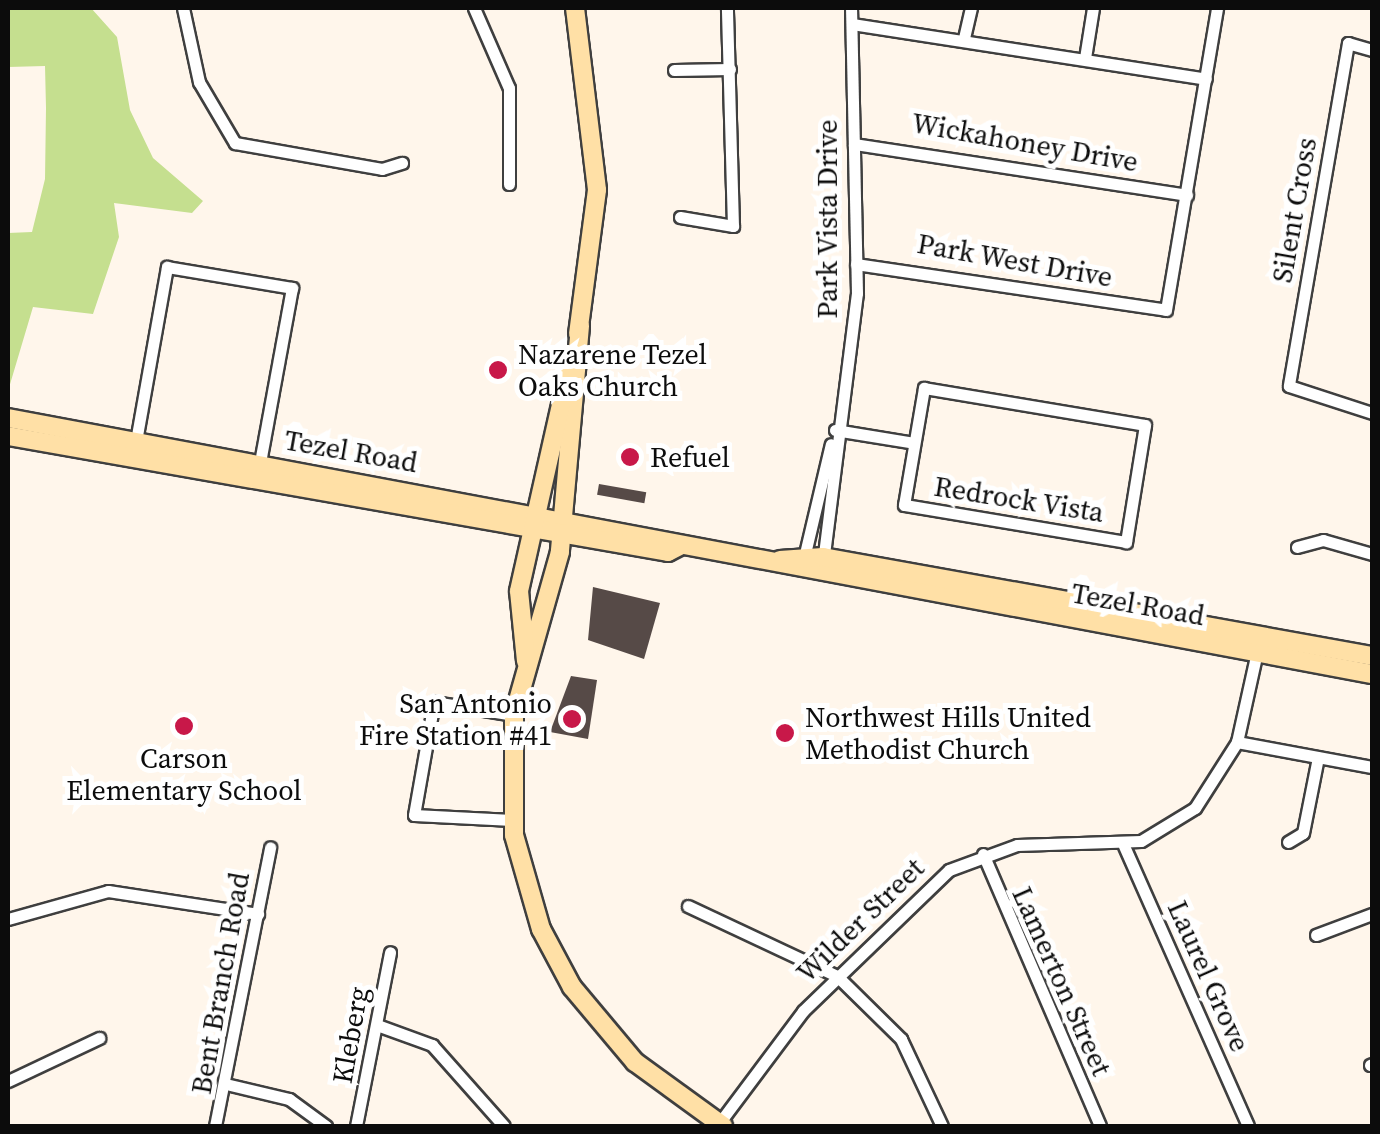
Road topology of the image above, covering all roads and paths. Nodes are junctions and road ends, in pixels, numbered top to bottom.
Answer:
1 (183, 8) edge
2 (474, 8) edge
3 (575, 8) edge
4 (728, 8) edge
5 (851, 8) edge
6 (971, 8) edge
7 (1093, 8) edge
8 (1217, 8) edge
9 (852, 24) junction
10 (964, 38) junction
11 (1372, 50) edge
12 (1086, 58) junction
13 (730, 68) junction
14 (674, 70) dead end
15 (1206, 79) junction
16 (854, 144) junction
17 (402, 163) dead end
18 (509, 184) dead end
19 (1187, 195) junction
20 (680, 217) dead end
21 (856, 264) junction
22 (580, 326) junction
23 (1372, 412) edge
24 (8, 418) edge
25 (836, 430) junction
26 (8, 436) edge
27 (136, 441) junction
28 (914, 444) junction
29 (260, 462) junction
30 (531, 521) junction
31 (564, 527) junction
32 (1296, 547) dead end
33 (1372, 554) edge
34 (812, 565) junction
35 (1258, 644) junction
36 (1372, 656) edge
37 (526, 661) junction
38 (1372, 674) edge
39 (514, 715) junction
40 (1237, 742) junction
41 (1318, 757) junction
42 (1372, 766) edge
43 (512, 820) junction
44 (1288, 842) dead end
45 (1124, 846) junction
46 (270, 847) dead end
47 (982, 854) junction
48 (688, 906) dead end
49 (258, 914) junction
50 (1372, 914) edge
51 (8, 920) edge
52 (1316, 935) dead end
53 (390, 952) dead end
54 (837, 976) junction
55 (377, 1025) junction
56 (99, 1038) dead end
57 (8, 1081) edge
58 (230, 1085) junction
59 (216, 1126) edge
60 (326, 1126) edge
61 (356, 1126) edge
62 (504, 1126) edge
63 (720, 1126) edge
64 (942, 1126) edge
65 (1100, 1126) edge
66 (1248, 1126) edge

1 - 17 street
2 - 18 street
3 - 22 main road
4 - 13 street
5 - 9 street, Park Vista Drive
6 - 10 street
7 - 12 street
8 - 15 street
9 - 10 street
9 - 16 street, Park Vista Drive
10 - 12 street
11 - 23 street, Silent Cross
12 - 15 street
13 - 14 street
13 - 20 street
15 - 19 street
16 - 19 street, Wickahoney Drive
16 - 21 street, Park Vista Drive
19 - 21 street, Park West Drive
21 - 25 street, Park Vista Drive
22 - 30 main road
22 - 31 main road
24 - 27 main road, Tezel Road
25 - 28 street
25 - 34 street, Park Vista Drive
25 - 34 street, Park Vista Drive
26 - 30 main road, Tezel Road
27 - 29 main road, Tezel Road
27 - 29 street
28 - 28 street, Redrock Vista
29 - 30 main road, Tezel Road
30 - 31 main road, Tezel Road
30 - 37 main road
31 - 34 main road, Tezel Road
31 - 37 main road
32 - 33 street
34 - 35 main road, Tezel Road
35 - 36 main road, Tezel Road
35 - 38 main road, Tezel Road
35 - 40 street, Wilder Street
37 - 39 main road
39 - 43 main road
39 - 43 street
40 - 41 street
40 - 45 street, Wilder Street
41 - 42 street
41 - 44 street
43 - 63 main road
45 - 47 street, Wilder Street
45 - 66 street, Laurel Grove
46 - 49 street, Bent Branch Road
47 - 54 street, Wilder Street
47 - 65 street, Lamerton Street
48 - 54 street
49 - 51 street
49 - 58 street, Bent Branch Road
50 - 52 street
53 - 55 street, Kleberg
54 - 63 street, Wilder Street
54 - 64 street
55 - 61 street, Kleberg
55 - 62 street
56 - 57 street
58 - 59 street, Bent Branch Road
58 - 60 street

